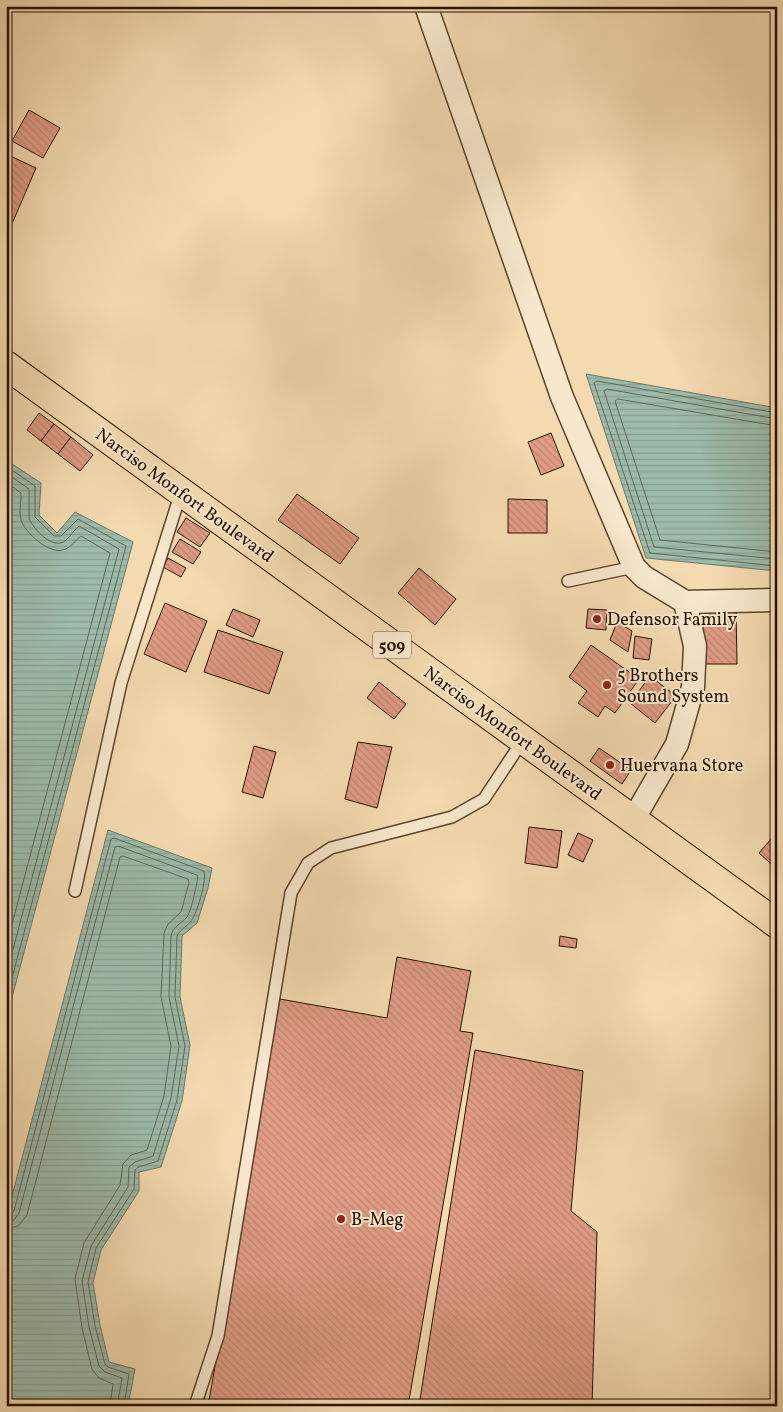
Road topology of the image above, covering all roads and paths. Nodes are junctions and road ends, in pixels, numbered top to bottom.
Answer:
1 (426, 6) edge
2 (6, 365) edge
3 (181, 492) junction
4 (634, 566) junction
5 (568, 581) dead end
6 (777, 600) edge
7 (685, 602) junction
8 (522, 740) junction
9 (633, 820) junction
10 (75, 891) dead end
11 (777, 924) edge
12 (195, 1406) edge

1 - 4 street
2 - 3 main road, Narciso Monfort Boulevard / 509
3 - 8 main road, Narciso Monfort Boulevard / 509
3 - 10 lane
4 - 5 lane
4 - 7 street
6 - 7 street
7 - 9 street
8 - 9 main road, Narciso Monfort Boulevard / 509
8 - 12 lane
9 - 11 main road, Narciso Monfort Boulevard / 509

